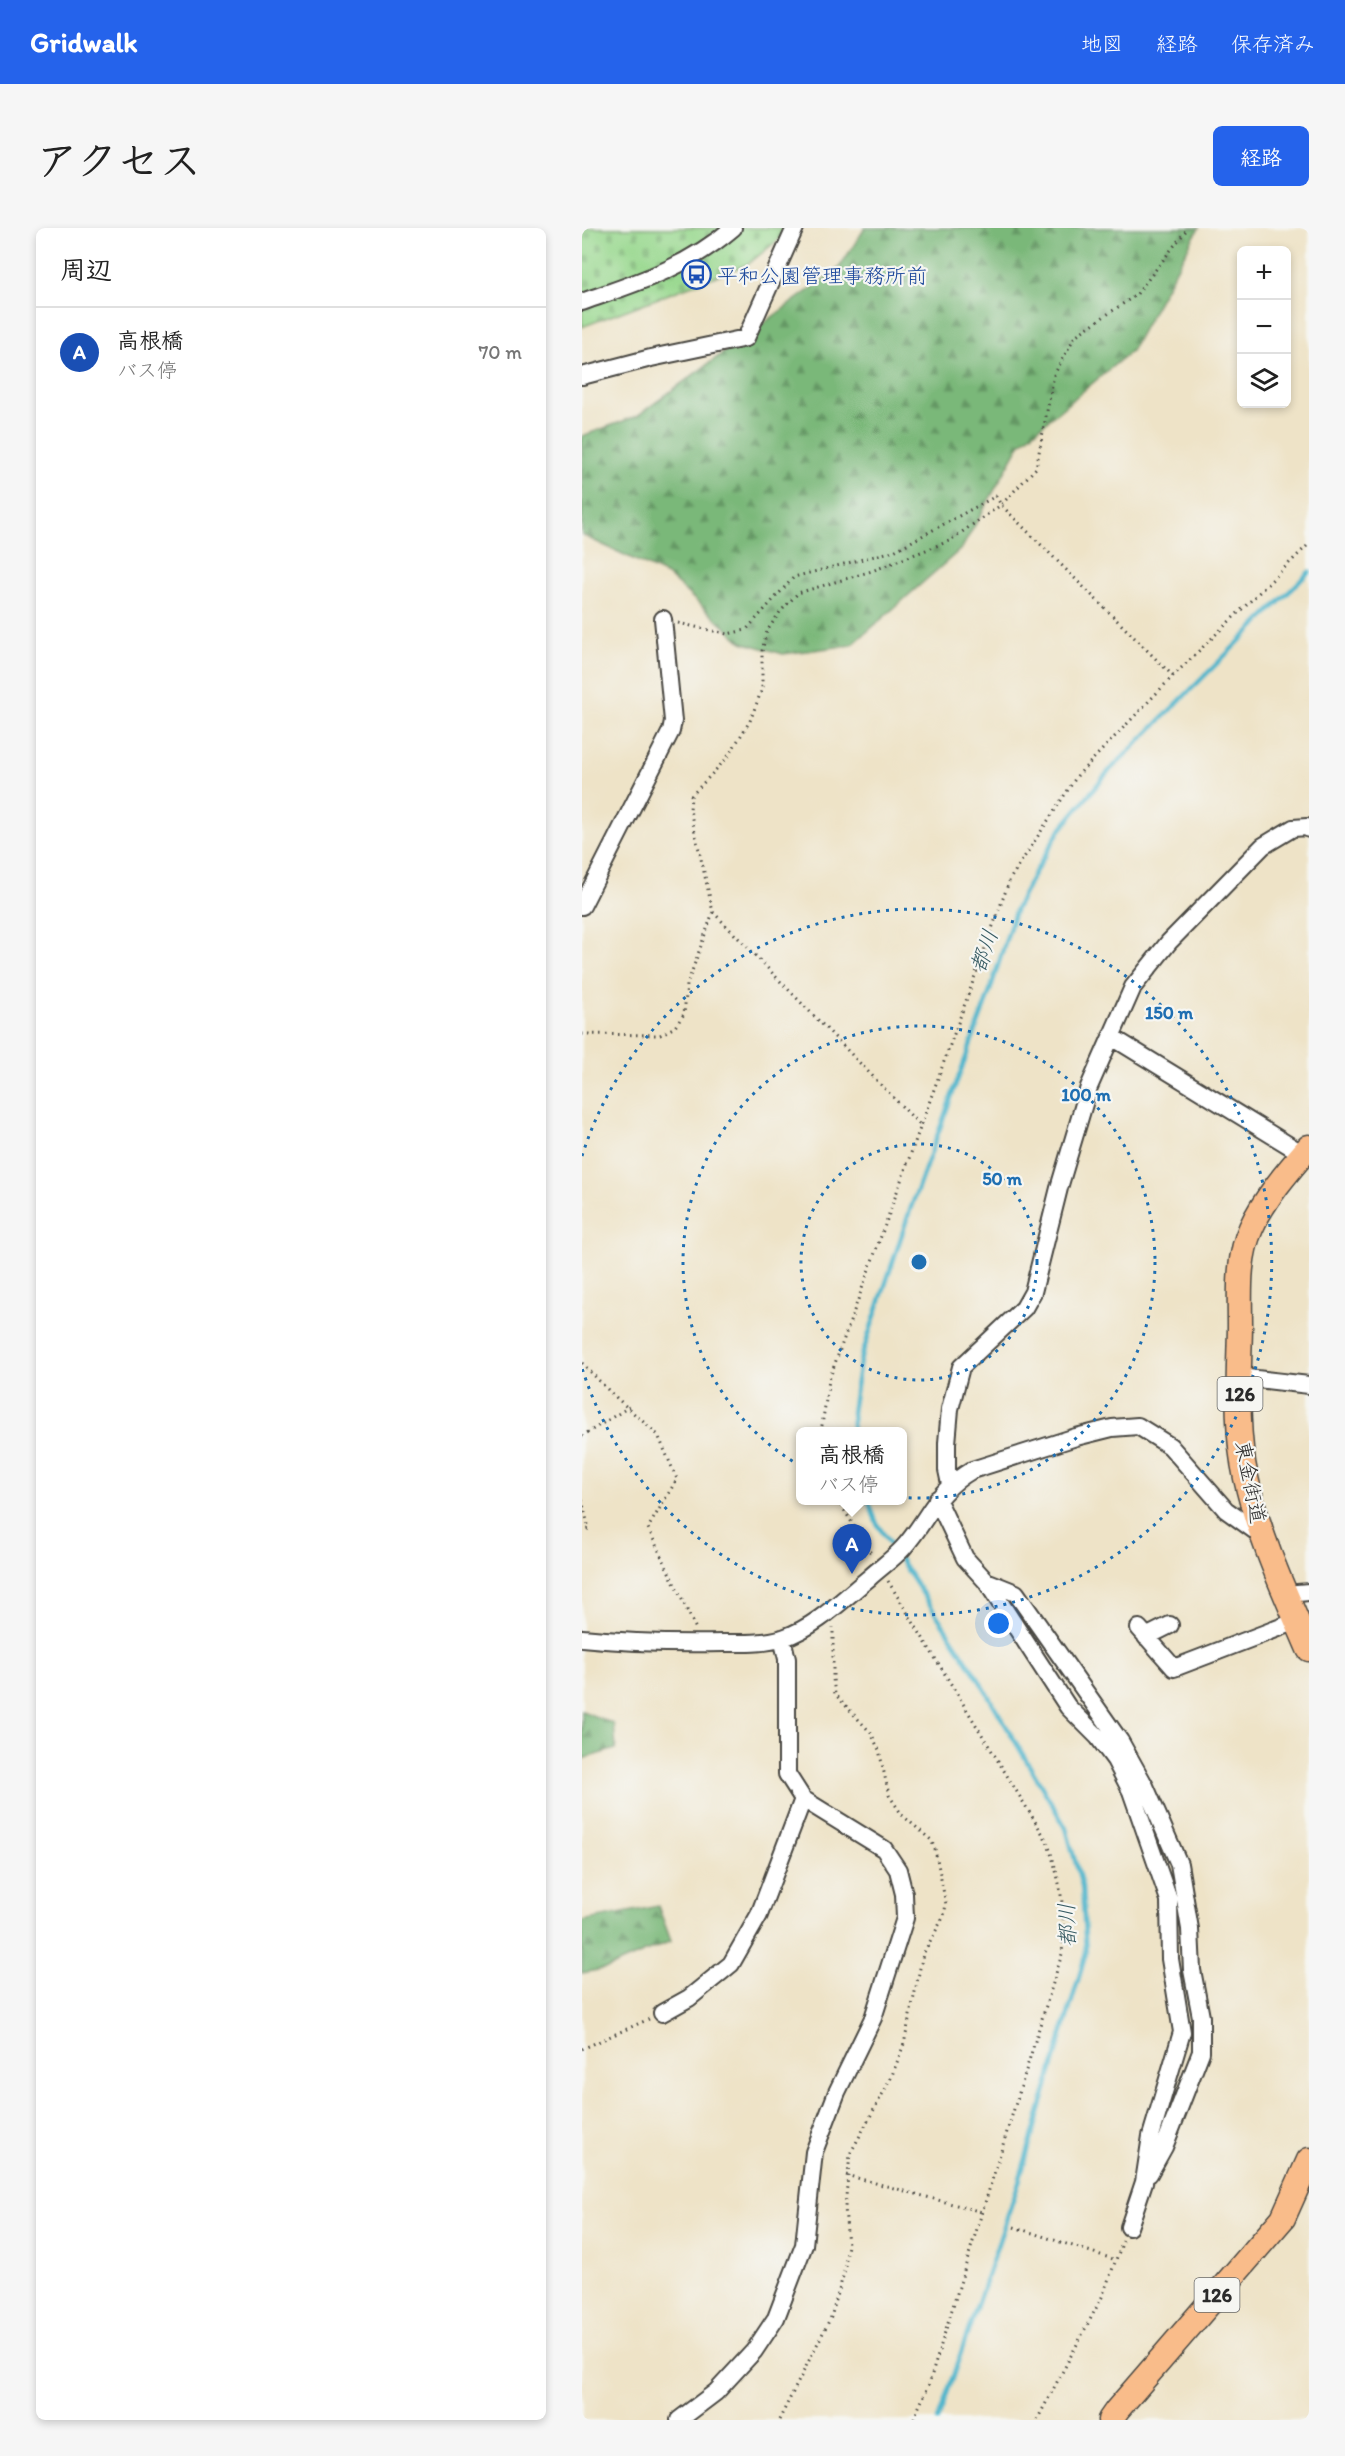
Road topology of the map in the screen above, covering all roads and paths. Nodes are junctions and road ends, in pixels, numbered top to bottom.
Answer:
1 (733, 228) edge
2 (795, 228) edge
3 (1188, 228) edge
4 (582, 302) edge
5 (582, 376) edge
6 (1001, 505) junction
7 (1309, 544) edge
8 (663, 619) joint
9 (1173, 676) junction
10 (1309, 830) edge
11 (582, 906) edge
12 (713, 912) junction
13 (582, 1034) edge
14 (1112, 1036) junction
15 (920, 1125) junction
16 (1306, 1150) edge
17 (582, 1363) edge
18 (1239, 1377) junction
19 (1309, 1385) edge
20 (628, 1407) junction
21 (821, 1427) edge
22 (582, 1436) edge
23 (950, 1484) junction
24 (937, 1499) junction
25 (582, 1500) edge
26 (841, 1505) edge
27 (582, 1530) edge
28 (1261, 1535) junction
29 (880, 1568) junction
30 (986, 1581) junction
31 (1298, 1593) edge
32 (1297, 1621) junction
33 (1170, 1625) dead end
34 (582, 1638) edge
35 (782, 1638) junction
36 (704, 1644) junction
37 (1309, 1648) edge
38 (803, 1800) junction
39 (662, 2013) joint
40 (582, 2049) edge
41 (1309, 2160) edge
42 (846, 2175) dead end
43 (1144, 2182) junction
44 (981, 2212) junction
45 (1014, 2227) dead end
46 (1129, 2227) joint
47 (1116, 2260) junction
48 (679, 2420) edge
49 (913, 2420) edge
50 (1037, 2420) edge
51 (1110, 2420) edge

1 - 4 street
2 - 5 street
3 - 6 path
6 - 8 path
6 - 9 path
6 - 12 path
7 - 9 path
8 - 11 street
9 - 15 path
10 - 14 street
12 - 13 path
12 - 15 path
14 - 16 street
14 - 23 street
15 - 21 path
16 - 18 highway, 東金街道 / 126
17 - 20 path
18 - 19 street
18 - 28 highway, 東金街道 / 126
20 - 22 path
20 - 36 path
23 - 24 street
23 - 28 street
24 - 29 street
24 - 30 street
25 - 27 path
26 - 29 path
28 - 31 highway, 東金街道 / 126
29 - 35 street
29 - 44 path
30 - 43 street
30 - 43 street
31 - 32 highway, 東金街道 / 126
32 - 33 street
32 - 37 highway, 東金街道 / 126
34 - 36 street
35 - 36 street
35 - 38 street
38 - 39 street
38 - 48 street
39 - 40 path
41 - 51 highway, 126
42 - 44 path
43 - 46 street
44 - 49 path
45 - 47 path
46 - 47 path
47 - 50 path

